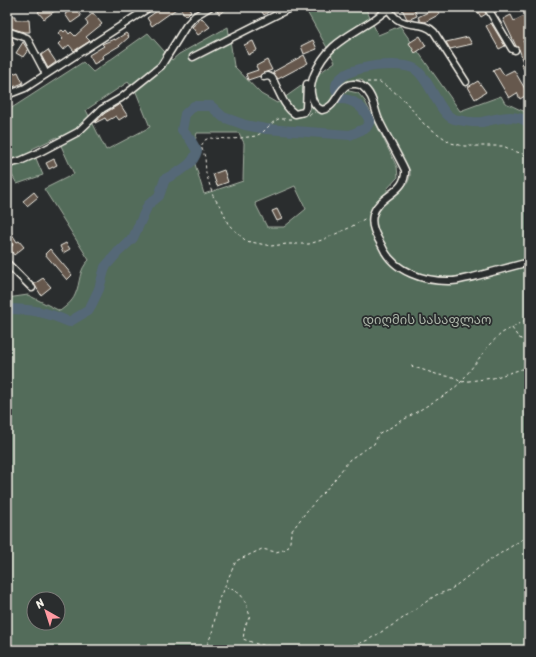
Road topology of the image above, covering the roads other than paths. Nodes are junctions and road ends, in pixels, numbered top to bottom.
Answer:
1 (150, 7) edge
2 (210, 7) edge
3 (292, 7) edge
4 (487, 7) edge
5 (390, 8) edge
6 (7, 31) edge
7 (515, 50) dead end
8 (193, 56) dead end
9 (321, 61) junction
10 (46, 74) junction
11 (264, 77) dead end
12 (466, 82) dead end
13 (7, 95) edge
14 (7, 164) edge
15 (529, 262) edge
16 (7, 263) edge
17 (32, 288) dead end

1 - 10 street
2 - 14 street
3 - 8 street
4 - 7 street
5 - 9 street
5 - 12 street
6 - 10 street
9 - 11 street
9 - 15 street
10 - 13 street
16 - 17 street

